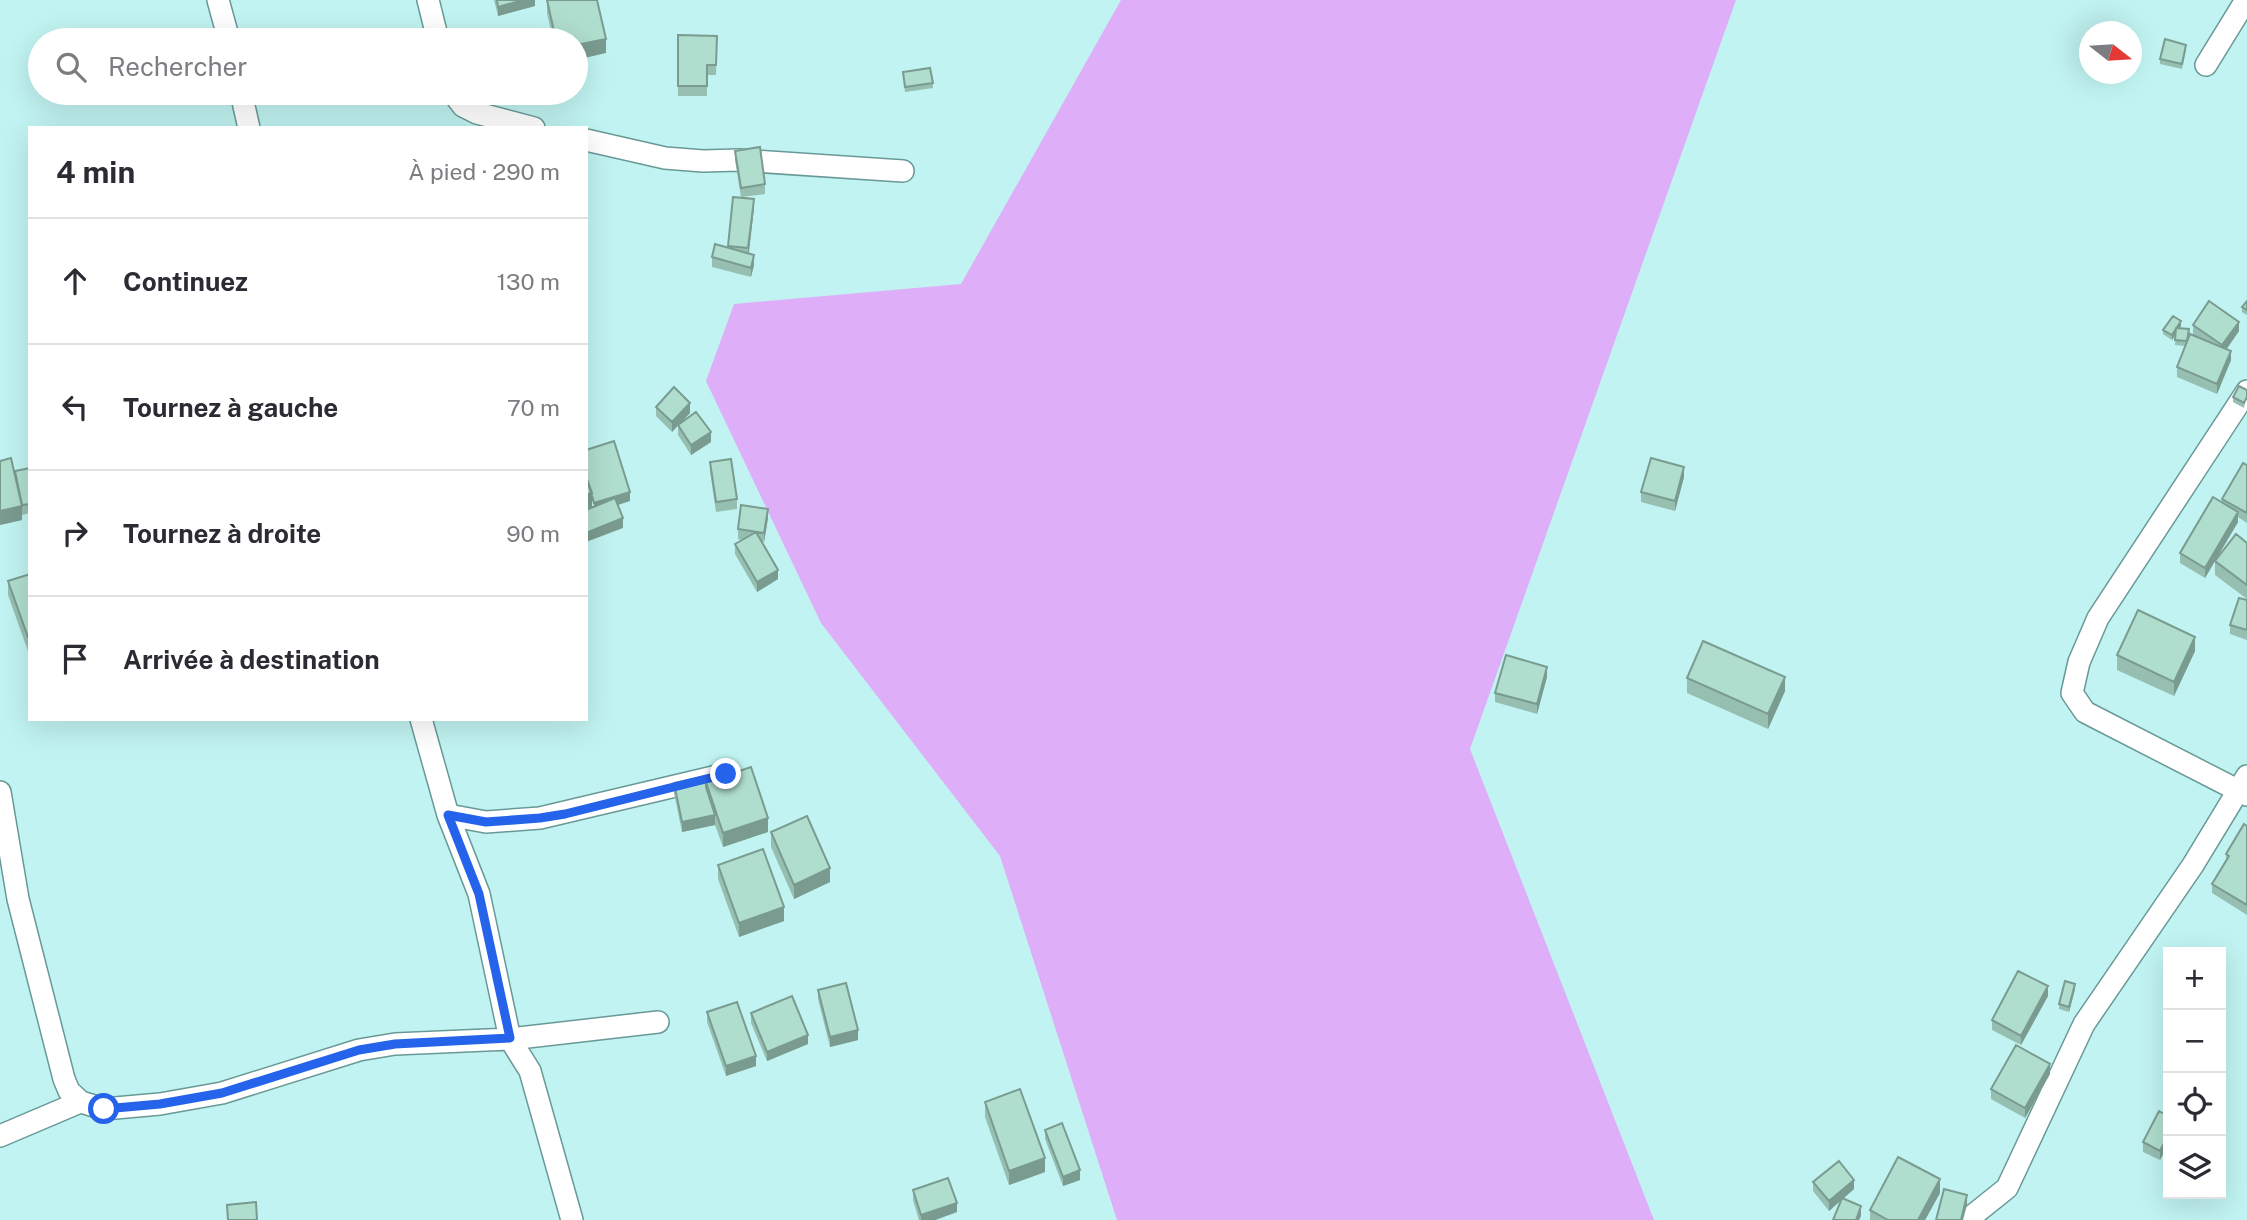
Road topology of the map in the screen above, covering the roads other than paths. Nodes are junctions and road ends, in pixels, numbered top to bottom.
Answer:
1 (218, 0) edge
2 (428, 0) edge
3 (2246, 0) edge
4 (226, 28) edge
5 (435, 28) edge
6 (2206, 65) dead end
7 (244, 105) edge
8 (462, 105) edge
9 (249, 126) edge
10 (526, 126) edge
11 (588, 140) edge
12 (903, 171) dead end
13 (2247, 391) edge
14 (422, 721) edge
15 (726, 774) edge
16 (2244, 787) edge
17 (0, 792) edge
18 (448, 815) junction
19 (658, 1022) dead end
20 (510, 1038) junction
21 (80, 1102) junction
22 (0, 1136) edge
23 (572, 1220) edge
24 (1967, 1220) edge

1 - 4 street
2 - 5 street
3 - 6 street
7 - 9 street
8 - 10 street
11 - 12 street
13 - 16 street
14 - 18 street
15 - 18 street
16 - 24 street
17 - 21 street
18 - 20 street
19 - 20 street
20 - 21 street
20 - 23 street
21 - 22 street

